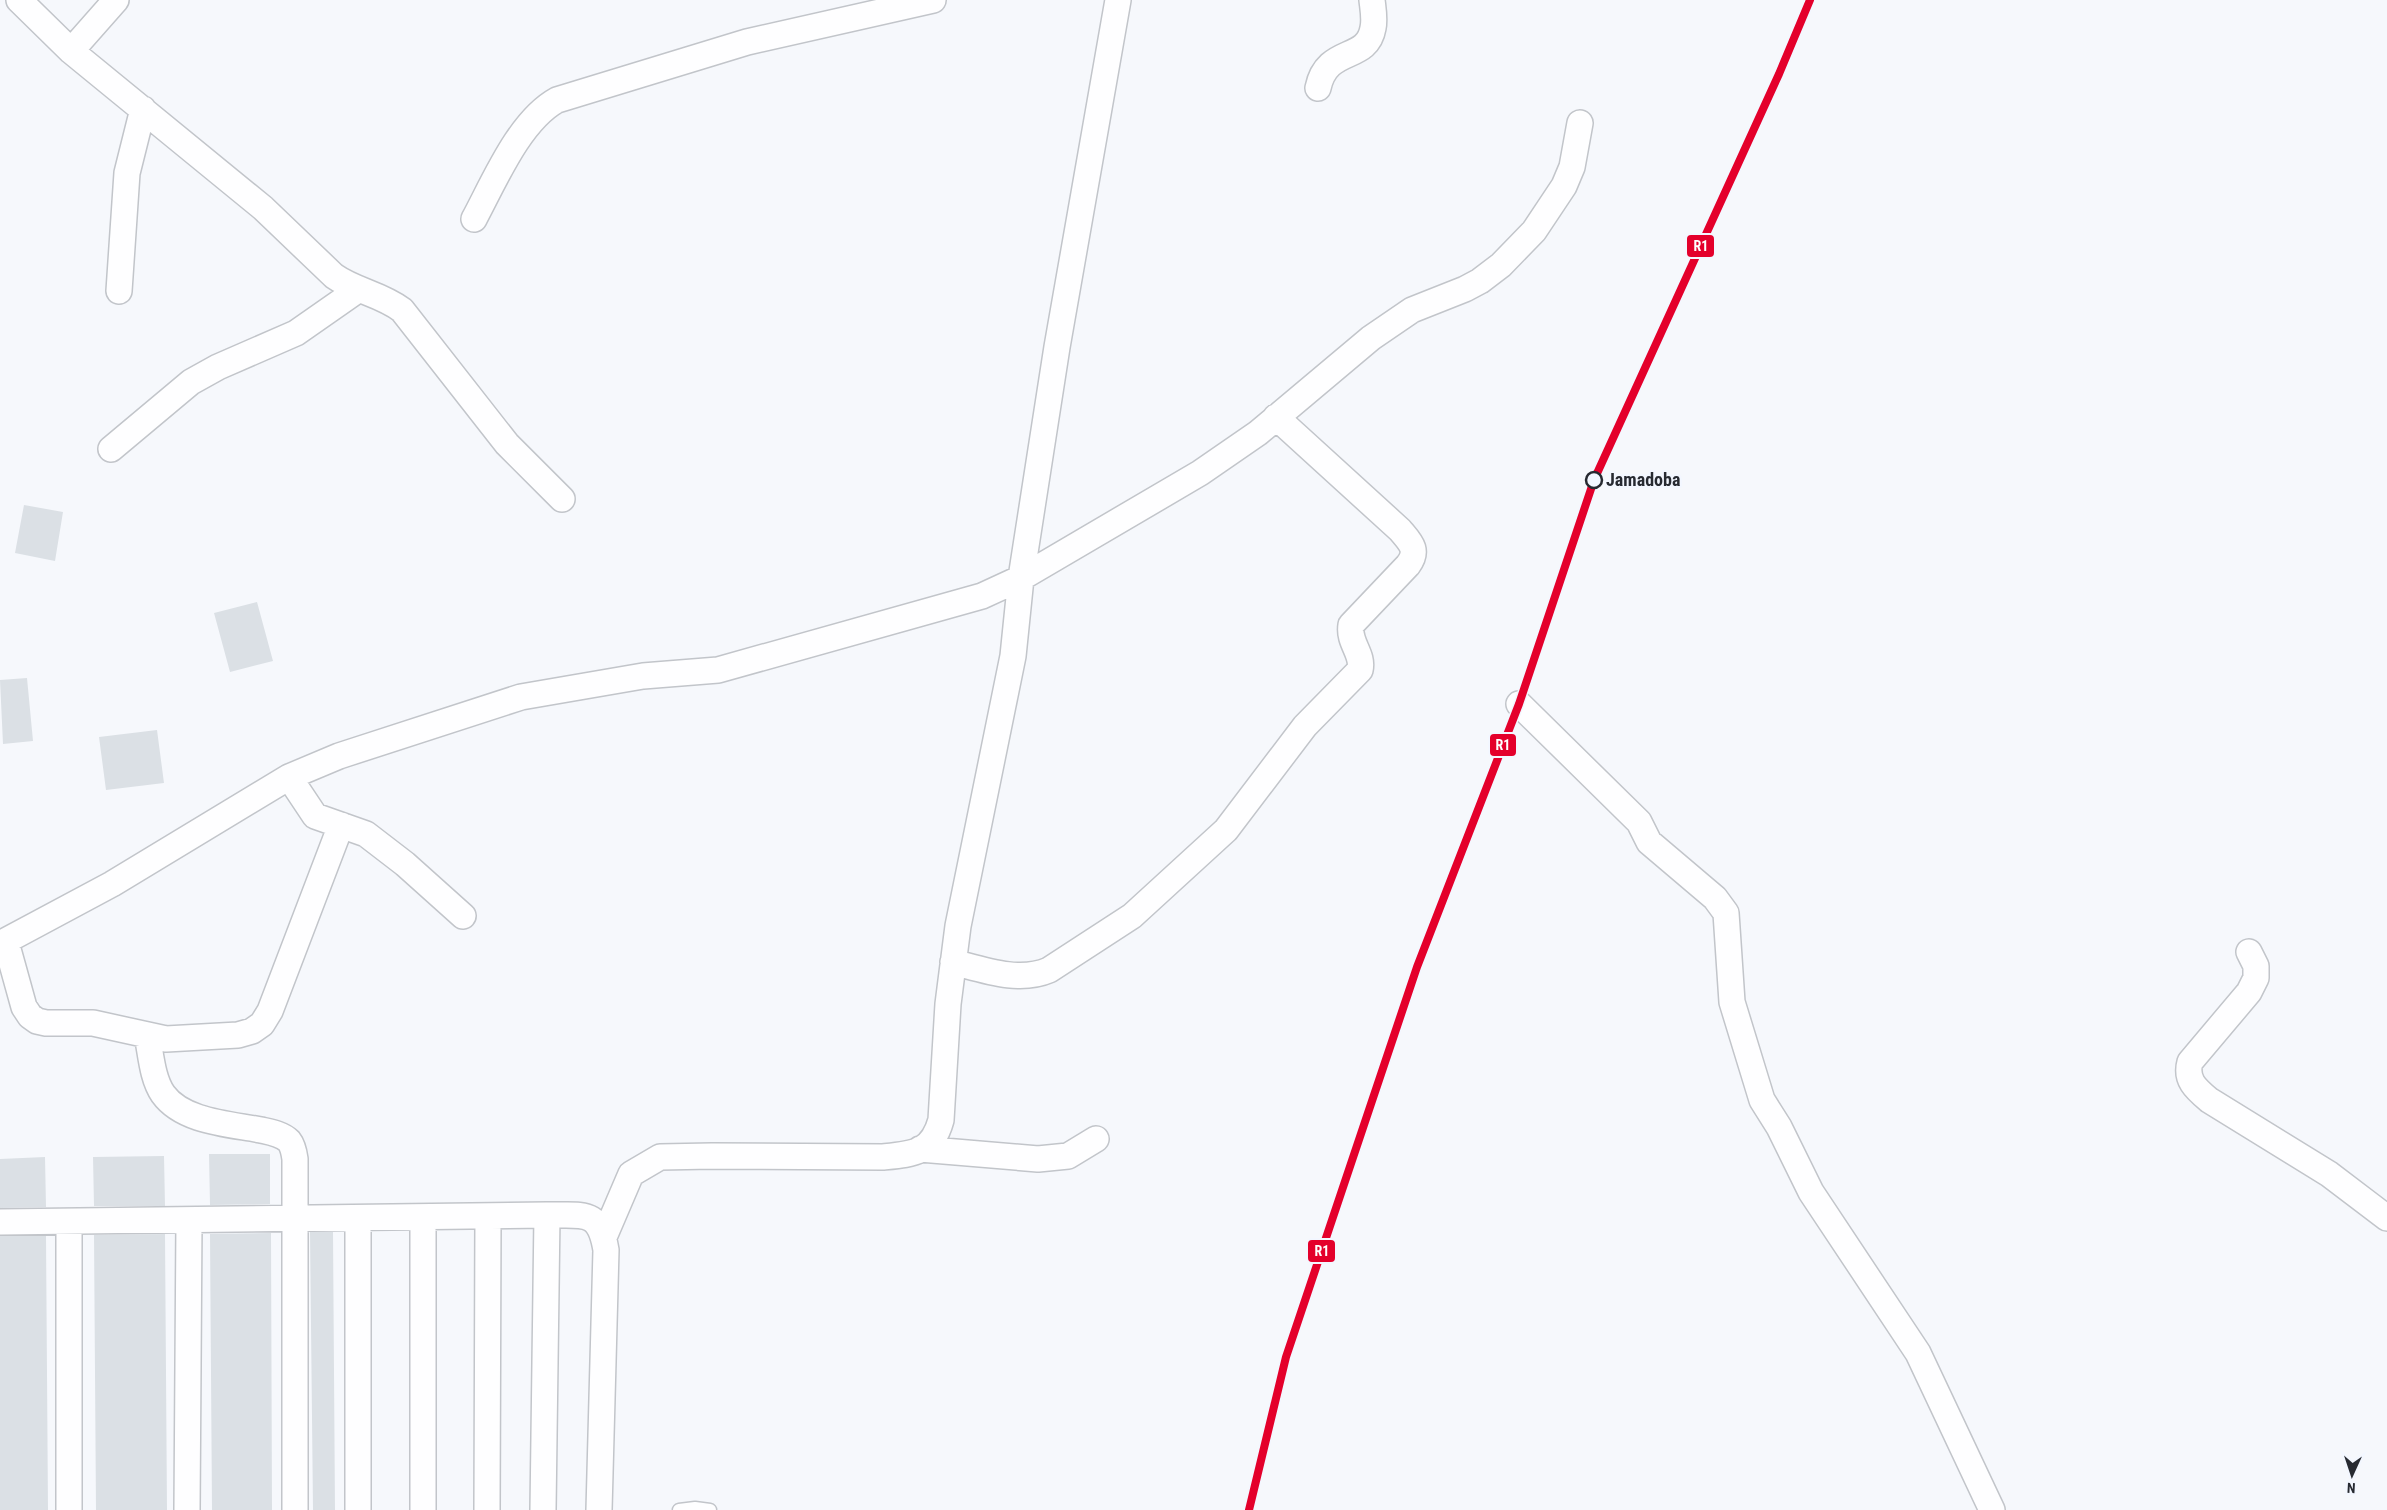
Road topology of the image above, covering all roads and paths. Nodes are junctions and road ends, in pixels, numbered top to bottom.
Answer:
1 (19, 0) edge
2 (116, 0) edge
3 (933, 0) edge
4 (1118, 0) edge
5 (1372, 0) edge
6 (72, 52) junction
7 (1318, 88) dead end
8 (142, 109) junction
9 (1580, 124) dead end
10 (474, 219) dead end
11 (359, 289) junction
12 (119, 291) dead end
13 (1276, 417) junction
14 (111, 449) dead end
15 (562, 499) dead end
16 (1021, 578) junction
17 (1519, 704) dead end
18 (289, 777) junction
19 (341, 825) junction
20 (463, 916) dead end
21 (3, 943) edge
22 (2249, 952) dead end
23 (953, 962) junction
24 (147, 1035) junction
25 (1096, 1139) dead end
26 (920, 1149) junction
27 (547, 1215) junction
28 (488, 1216) junction
29 (423, 1217) junction
30 (294, 1218) junction
31 (358, 1218) junction
32 (2387, 1218) edge
33 (189, 1220) junction
34 (0, 1222) edge
35 (68, 1222) junction
36 (604, 1237) junction
37 (69, 1510) edge
38 (187, 1510) edge
39 (295, 1510) edge
40 (358, 1510) edge
41 (423, 1510) edge
42 (487, 1510) edge
43 (543, 1510) edge
44 (599, 1510) edge
45 (679, 1510) edge
46 (710, 1510) edge
47 (1992, 1510) edge

1 - 6 street
2 - 6 street
3 - 10 street
4 - 16 street
5 - 7 street
6 - 8 street
8 - 11 street
8 - 12 street
9 - 13 street
11 - 14 street
11 - 15 street
13 - 16 street
13 - 23 street
16 - 18 street
16 - 23 street
17 - 47 street
18 - 19 street
18 - 21 street
19 - 20 street
19 - 24 street
21 - 24 street
22 - 32 street
23 - 26 street
24 - 30 street
25 - 26 street
26 - 36 street
27 - 28 street
27 - 36 street
27 - 43 street
28 - 29 street
28 - 42 street
29 - 31 street
29 - 41 street
30 - 31 street
30 - 33 street
30 - 39 street
31 - 40 street
33 - 35 street
33 - 38 street
34 - 35 street
35 - 37 street
36 - 44 street
45 - 46 lane

